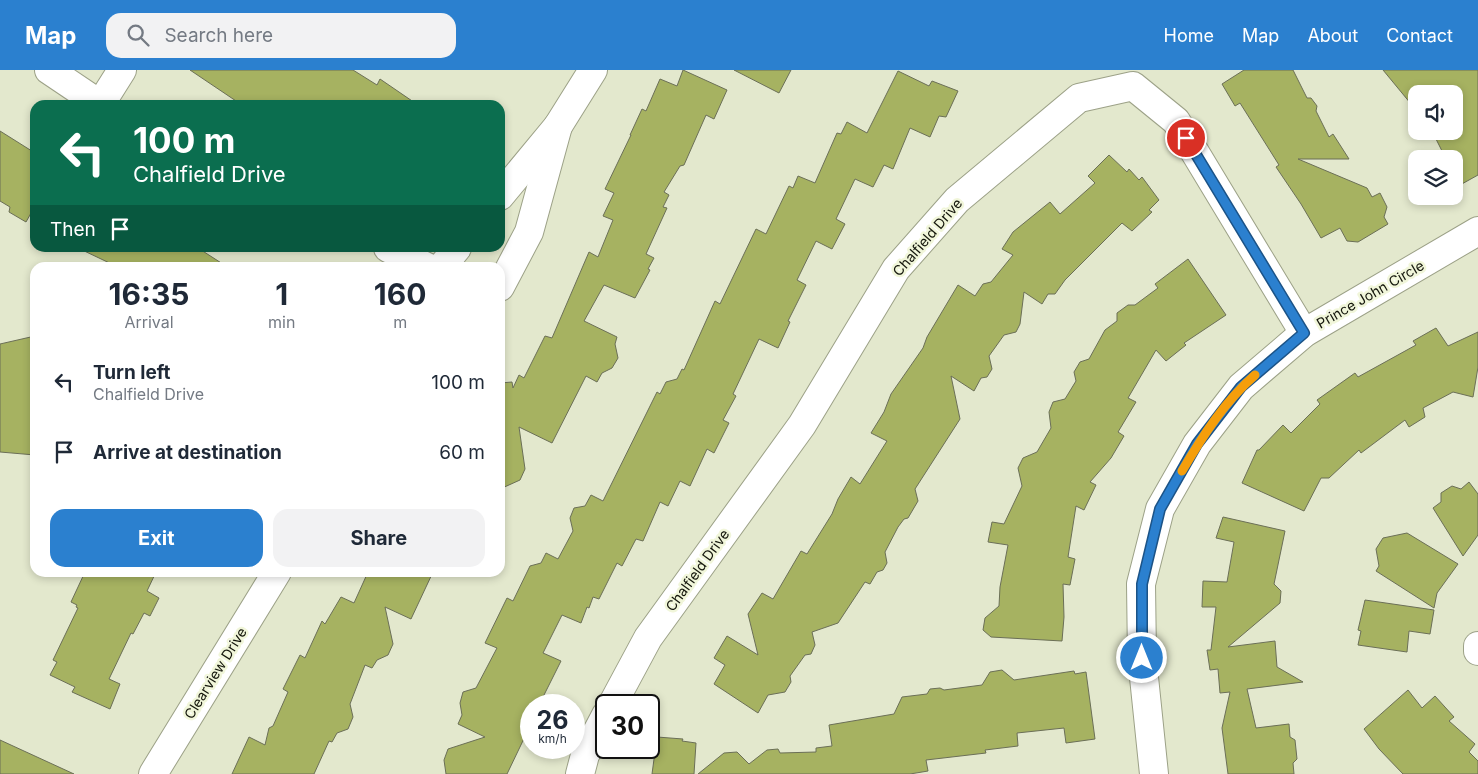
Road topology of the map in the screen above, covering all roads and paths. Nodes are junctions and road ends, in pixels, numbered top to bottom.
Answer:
1 (49, 70) edge
2 (122, 70) edge
3 (593, 70) edge
4 (93, 100) edge
5 (103, 100) edge
6 (558, 126) junction
7 (505, 190) edge
8 (1478, 231) edge
9 (396, 252) edge
10 (454, 252) edge
11 (417, 262) edge
12 (446, 262) edge
13 (505, 278) edge
14 (1304, 333) junction
15 (275, 577) edge
16 (1478, 646) edge
17 (1478, 651) edge
18 (618, 694) edge
19 (595, 736) edge
20 (154, 774) edge
21 (580, 774) edge
22 (1154, 774) edge

1 - 4 street
2 - 5 street
3 - 6 street
6 - 7 street
6 - 13 street
8 - 14 street, Prince John Circle
9 - 11 street
10 - 12 street
14 - 18 street, Chalfield Drive
14 - 22 street, Prince John Circle
15 - 20 street, Clearview Drive
16 - 17 street
19 - 21 street

